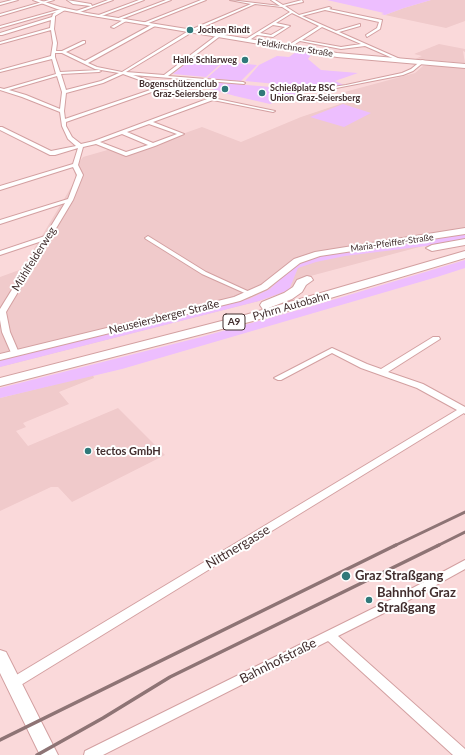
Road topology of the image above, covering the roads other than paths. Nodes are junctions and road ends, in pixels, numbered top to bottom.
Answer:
1 (16, 0) edge
2 (36, 0) edge
3 (52, 0) edge
4 (69, 0) edge
5 (111, 0) edge
6 (142, 0) edge
7 (169, 0) edge
8 (204, 0) edge
9 (232, 0) edge
10 (273, 0) edge
11 (302, 1) edge
12 (43, 3) junction
13 (255, 3) junction
14 (0, 4) edge
15 (94, 6) junction
16 (282, 6) junction
17 (332, 7) dead end
18 (325, 9) junction
19 (61, 10) junction
20 (0, 11) edge
21 (77, 12) junction
22 (292, 12) junction
23 (0, 15) edge
24 (98, 16) junction
25 (299, 16) junction
26 (53, 18) junction
27 (118, 19) junction
28 (126, 20) junction
29 (144, 24) junction
30 (273, 24) junction
31 (154, 25) junction
32 (359, 25) dead end
33 (322, 26) junction
34 (0, 27) edge
35 (113, 27) dead end
36 (52, 30) junction
37 (192, 31) junction
38 (336, 32) junction
39 (1, 34) edge
40 (257, 34) junction
41 (218, 36) junction
42 (367, 36) dead end
43 (247, 40) junction
44 (299, 40) junction
45 (84, 42) dead end
46 (0, 43) edge
47 (366, 45) junction
48 (288, 47) junction
49 (63, 52) junction
50 (53, 54) junction
51 (398, 59) junction
52 (84, 63) junction
53 (421, 63) junction
54 (465, 66) edge
55 (103, 70) junction
56 (0, 71) edge
57 (122, 73) junction
58 (59, 74) junction
59 (164, 76) junction
60 (243, 83) dead end
61 (163, 87) junction
62 (309, 88) dead end
63 (2, 89) edge
64 (64, 92) junction
65 (212, 99) junction
66 (62, 111) junction
67 (273, 111) dead end
68 (63, 121) junction
69 (148, 122) junction
70 (0, 128) edge
71 (122, 132) junction
72 (96, 142) junction
73 (153, 144) junction
74 (81, 147) junction
75 (75, 165) junction
76 (0, 188) edge
77 (70, 200) junction
78 (0, 222) edge
79 (465, 231) edge
80 (48, 237) junction
81 (148, 238) dead end
82 (465, 242) edge
83 (465, 247) edge
84 (432, 248) dead end
85 (0, 253) edge
86 (318, 254) joint
87 (465, 254) edge
88 (307, 280) dead end
89 (251, 294) junction
90 (266, 305) junction
91 (436, 339) dead end
92 (16, 354) junction
93 (0, 357) edge
94 (382, 372) junction
95 (0, 374) edge
96 (278, 378) dead end
97 (0, 382) edge
98 (464, 410) edge
99 (465, 564) edge
100 (329, 635) junction
101 (0, 657) edge
102 (12, 684) junction
103 (49, 755) edge
104 (90, 755) edge
105 (462, 755) edge

1 - 14 street
2 - 12 street, Feldkirchner Straße
2 - 20 street
3 - 12 street
4 - 15 street
5 - 15 street
6 - 24 street
7 - 27 street
8 - 29 street
9 - 13 street
10 - 16 street
11 - 16 street
12 - 19 street, Feldkirchner Straße
12 - 23 street
13 - 16 street
13 - 37 street
15 - 21 street
16 - 22 street
17 - 18 street
18 - 25 street
18 - 42 street
19 - 21 street, Feldkirchner Straße
19 - 26 street
19 - 34 street
21 - 24 street, Feldkirchner Straße
22 - 25 street
22 - 30 street
24 - 27 street, Feldkirchner Straße
25 - 33 street
26 - 36 street
26 - 39 street
27 - 28 street, Feldkirchner Straße
28 - 29 street, Feldkirchner Straße
28 - 35 street
29 - 31 street, Feldkirchner Straße
30 - 40 street
30 - 40 street
31 - 37 street, Feldkirchner Straße
31 - 52 street
32 - 38 street
33 - 38 street
33 - 44 street
36 - 46 street
36 - 50 street
37 - 41 street, Feldkirchner Straße
37 - 57 street
38 - 47 street
40 - 43 street
41 - 43 street, Feldkirchner Straße
41 - 59 street
43 - 48 street, Feldkirchner Straße
44 - 47 street
44 - 48 street
45 - 49 street
47 - 51 street
48 - 51 street, Feldkirchner Straße
49 - 50 street
49 - 52 street
50 - 56 street
50 - 58 street
51 - 53 street, Feldkirchner Straße
52 - 55 street
53 - 54 street, Feldkirchner Straße
53 - 62 street
55 - 57 street
55 - 58 street
57 - 59 street
57 - 61 street
57 - 64 street
58 - 63 street
58 - 64 street
59 - 60 street
61 - 65 street
61 - 68 street
63 - 66 street
64 - 66 street
65 - 67 street
65 - 69 street
66 - 68 street
68 - 74 street
69 - 71 street
69 - 73 street
70 - 74 street
71 - 72 street
71 - 73 street
72 - 73 street
72 - 74 street
74 - 75 street, Mühlfelderweg
75 - 76 street
75 - 77 street, Mühlfelderweg
77 - 78 street
77 - 80 street, Mühlfelderweg
79 - 86 street, Maria-Pfeiffer-Straße
80 - 85 street
80 - 92 street, Mühlfelderweg
81 - 89 street
82 - 84 highway
83 - 90 highway, Pyhrn Autobahn / A9
86 - 89 street, Neuseiersberger Straße
87 - 97 highway, Pyhrn Autobahn / A9
88 - 90 highway
89 - 92 street, Neuseiersberger Straße
90 - 95 highway, Pyhrn Autobahn / A9
91 - 94 street
92 - 93 street, Neuseiersberger Straße
94 - 96 street
94 - 98 street
98 - 102 street, Nittnergasse
99 - 100 street, Bahnhofstraße
100 - 104 street, Bahnhofstraße
100 - 105 street
101 - 102 street
102 - 103 street

